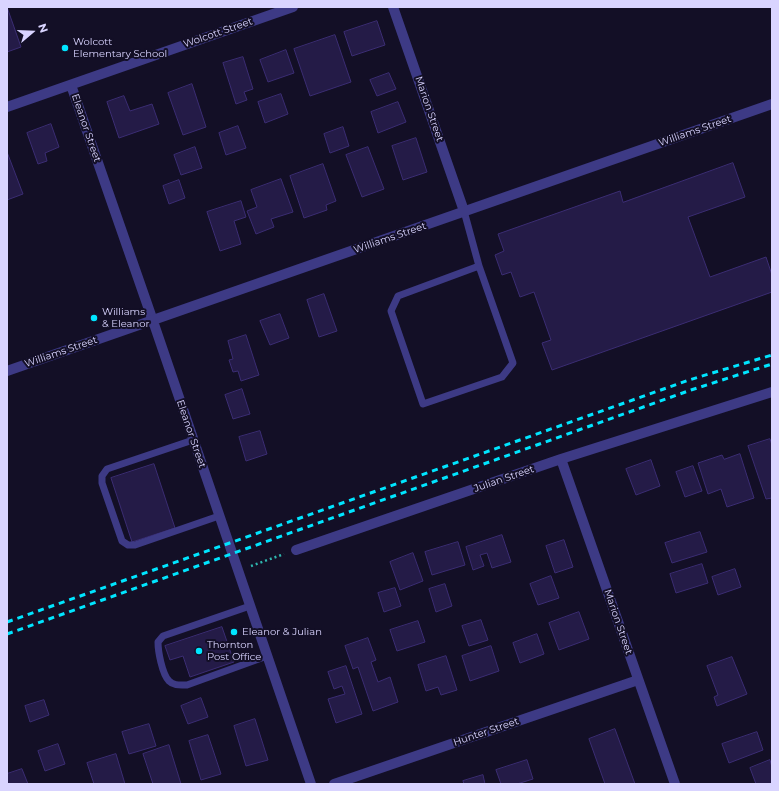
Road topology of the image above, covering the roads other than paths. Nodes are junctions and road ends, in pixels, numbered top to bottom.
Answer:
1 (293, 7) edge
2 (393, 7) edge
3 (71, 85) junction
4 (772, 104) edge
5 (7, 107) edge
6 (464, 211) junction
7 (479, 266) junction
8 (153, 321) junction
9 (7, 371) edge
10 (772, 392) edge
11 (193, 440) junction
12 (561, 459) junction
13 (219, 516) junction
14 (296, 550) road end
15 (250, 606) junction
16 (267, 656) junction
17 (638, 680) junction
18 (311, 784) edge
19 (334, 784) edge
20 (675, 784) edge

1 - 3 street, Wolcott Street
2 - 6 street, Marion Street
3 - 5 street, Wolcott Street
3 - 8 street, Eleanor Street
4 - 6 street, Williams Street
6 - 7 lane
6 - 8 street, Williams Street
7 - 7 lane
8 - 9 street, Williams Street
8 - 11 street, Eleanor Street
10 - 12 street, Julian Street
11 - 13 street, Eleanor Street
11 - 13 lane
12 - 14 street, Julian Street
12 - 17 street, Marion Street
13 - 15 street, Eleanor Street
15 - 16 street, Eleanor Street
15 - 16 lane
16 - 18 street, Eleanor Street
17 - 19 street, Hunter Street
17 - 20 street, Marion Street

